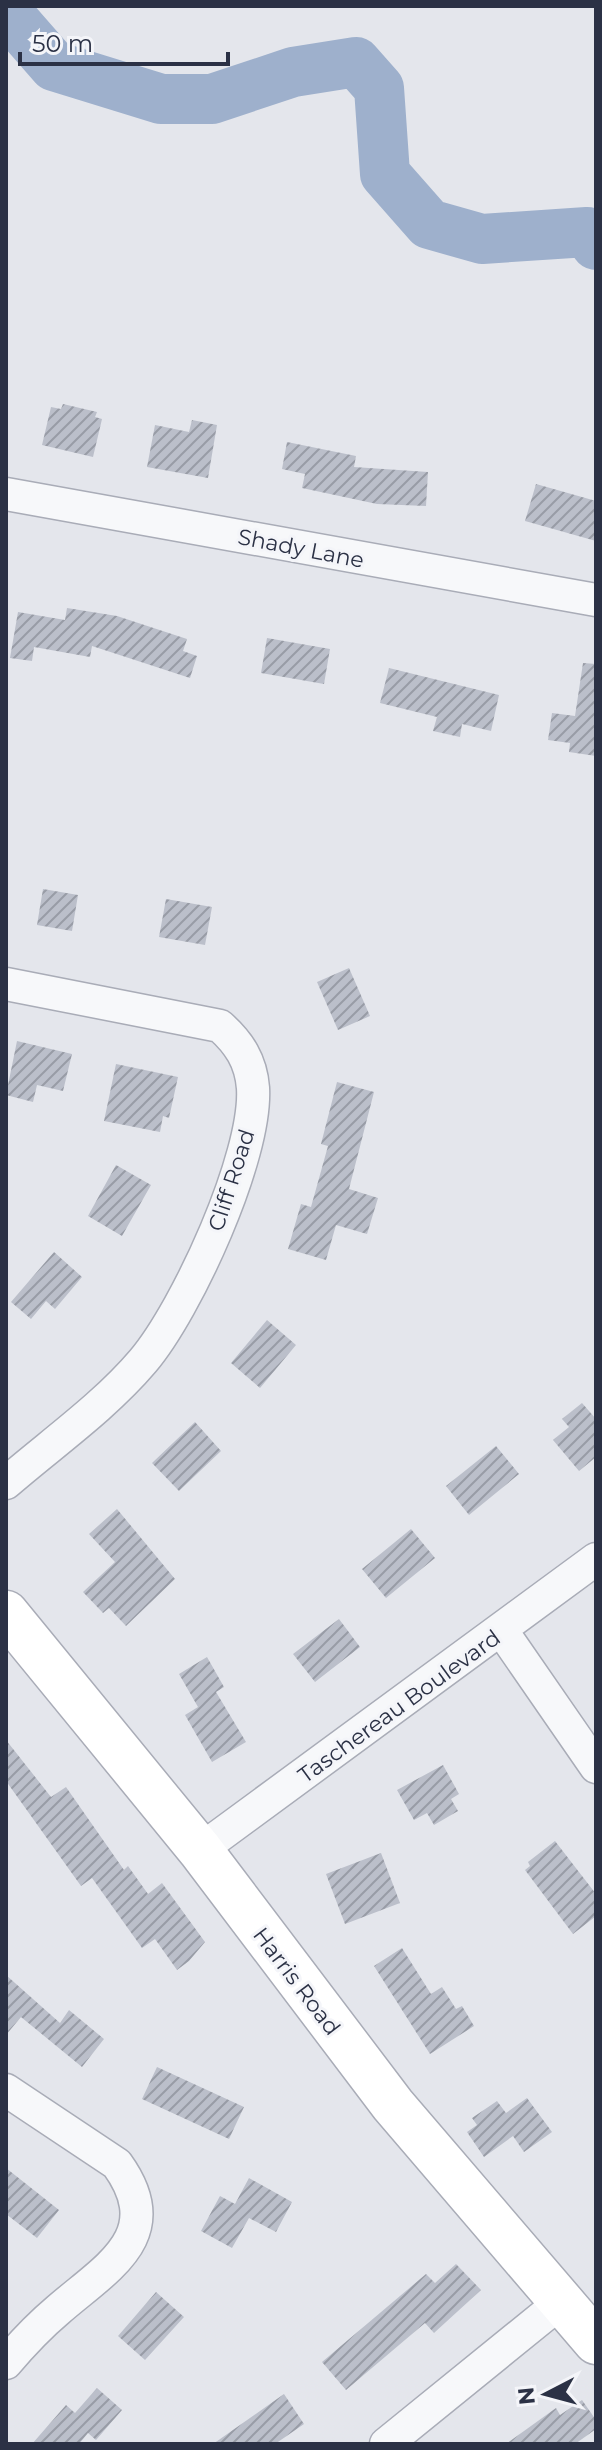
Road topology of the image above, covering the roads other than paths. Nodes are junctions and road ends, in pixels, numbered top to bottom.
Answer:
1 (6, 494) edge
2 (596, 600) edge
3 (6, 984) edge
4 (6, 1483) edge
5 (596, 1559) edge
6 (6, 1613) edge
7 (502, 1631) junction
8 (596, 1767) edge
9 (200, 1850) junction
10 (6, 2090) edge
11 (561, 2302) junction
12 (596, 2342) edge
13 (6, 2363) edge
14 (386, 2444) edge

1 - 2 street, Shady Lane
3 - 4 street, Cliff Road
5 - 7 street, Taschereau Boulevard
6 - 9 street, Harris Road
7 - 8 street
7 - 9 street, Taschereau Boulevard
9 - 11 street, Harris Road
10 - 13 street
11 - 12 street, Harris Road
11 - 14 street

